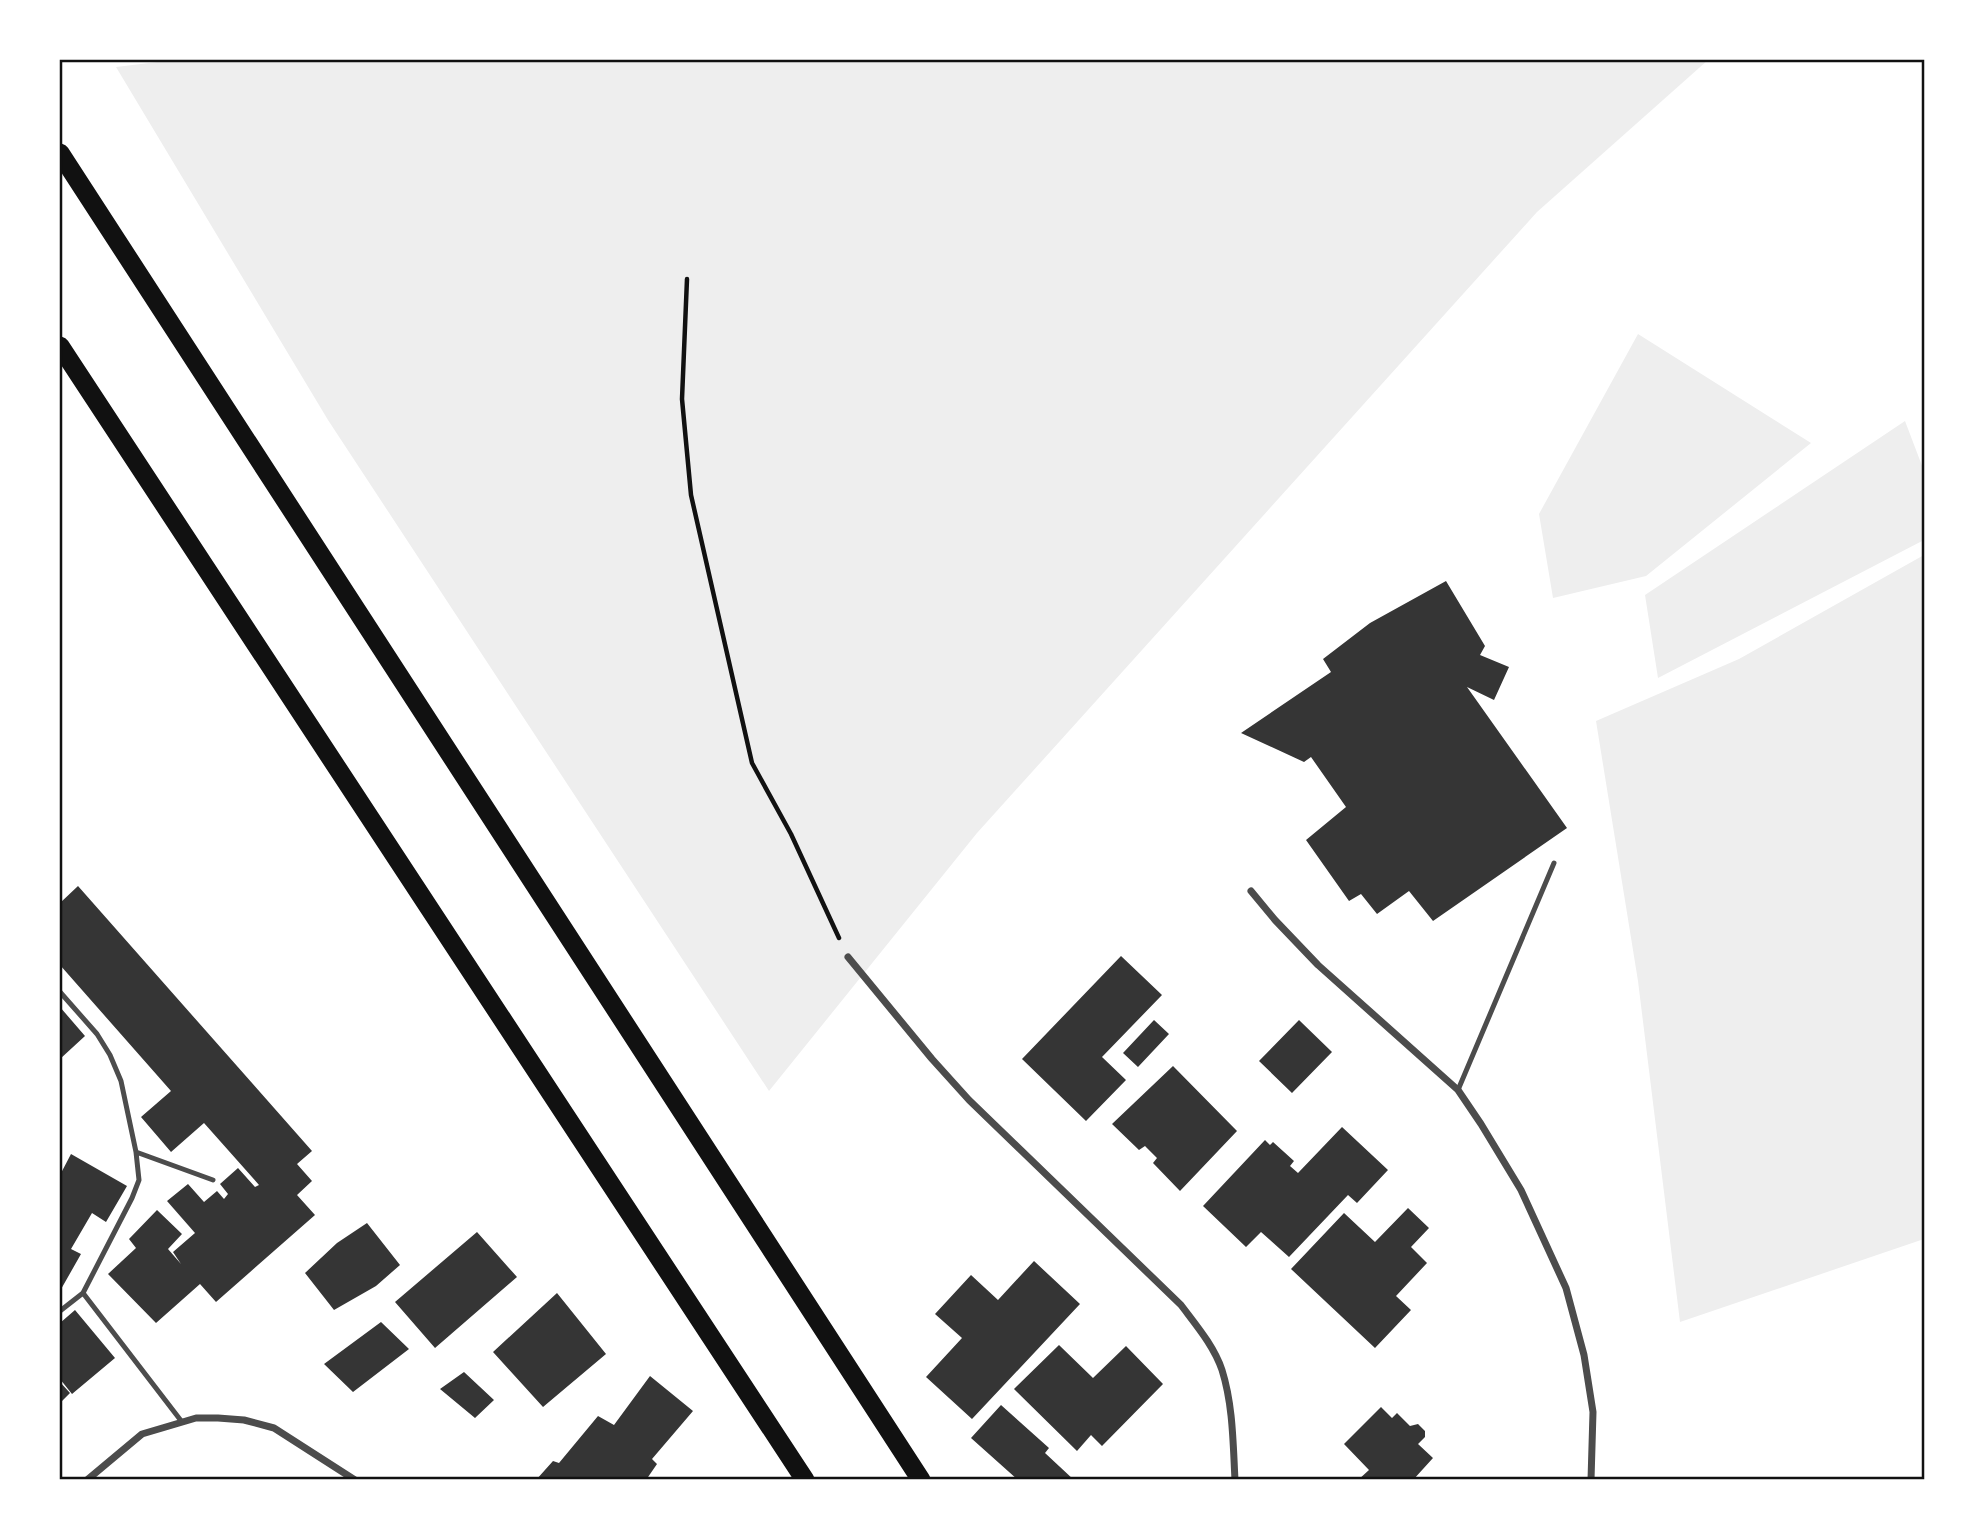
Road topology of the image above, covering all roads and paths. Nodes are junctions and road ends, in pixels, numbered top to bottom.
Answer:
1 (60, 153) edge
2 (687, 279) dead end
3 (60, 346) edge
4 (1554, 863) dead end
5 (1251, 891) dead end
6 (848, 957) joint
7 (60, 992) edge
8 (1458, 1090) junction
9 (136, 1152) junction
10 (213, 1180) dead end
11 (83, 1293) junction
12 (60, 1311) edge
13 (182, 1422) junction
14 (87, 1479) edge
15 (355, 1479) edge
16 (805, 1479) edge
17 (920, 1479) edge
18 (1235, 1479) edge
19 (1591, 1479) edge

1 - 17 highway
2 - 6 path
3 - 16 highway
4 - 8 lane
5 - 8 street
6 - 18 street
7 - 9 lane
8 - 19 street
9 - 10 lane
9 - 11 lane
11 - 12 lane
11 - 13 lane
13 - 14 street
13 - 15 street

